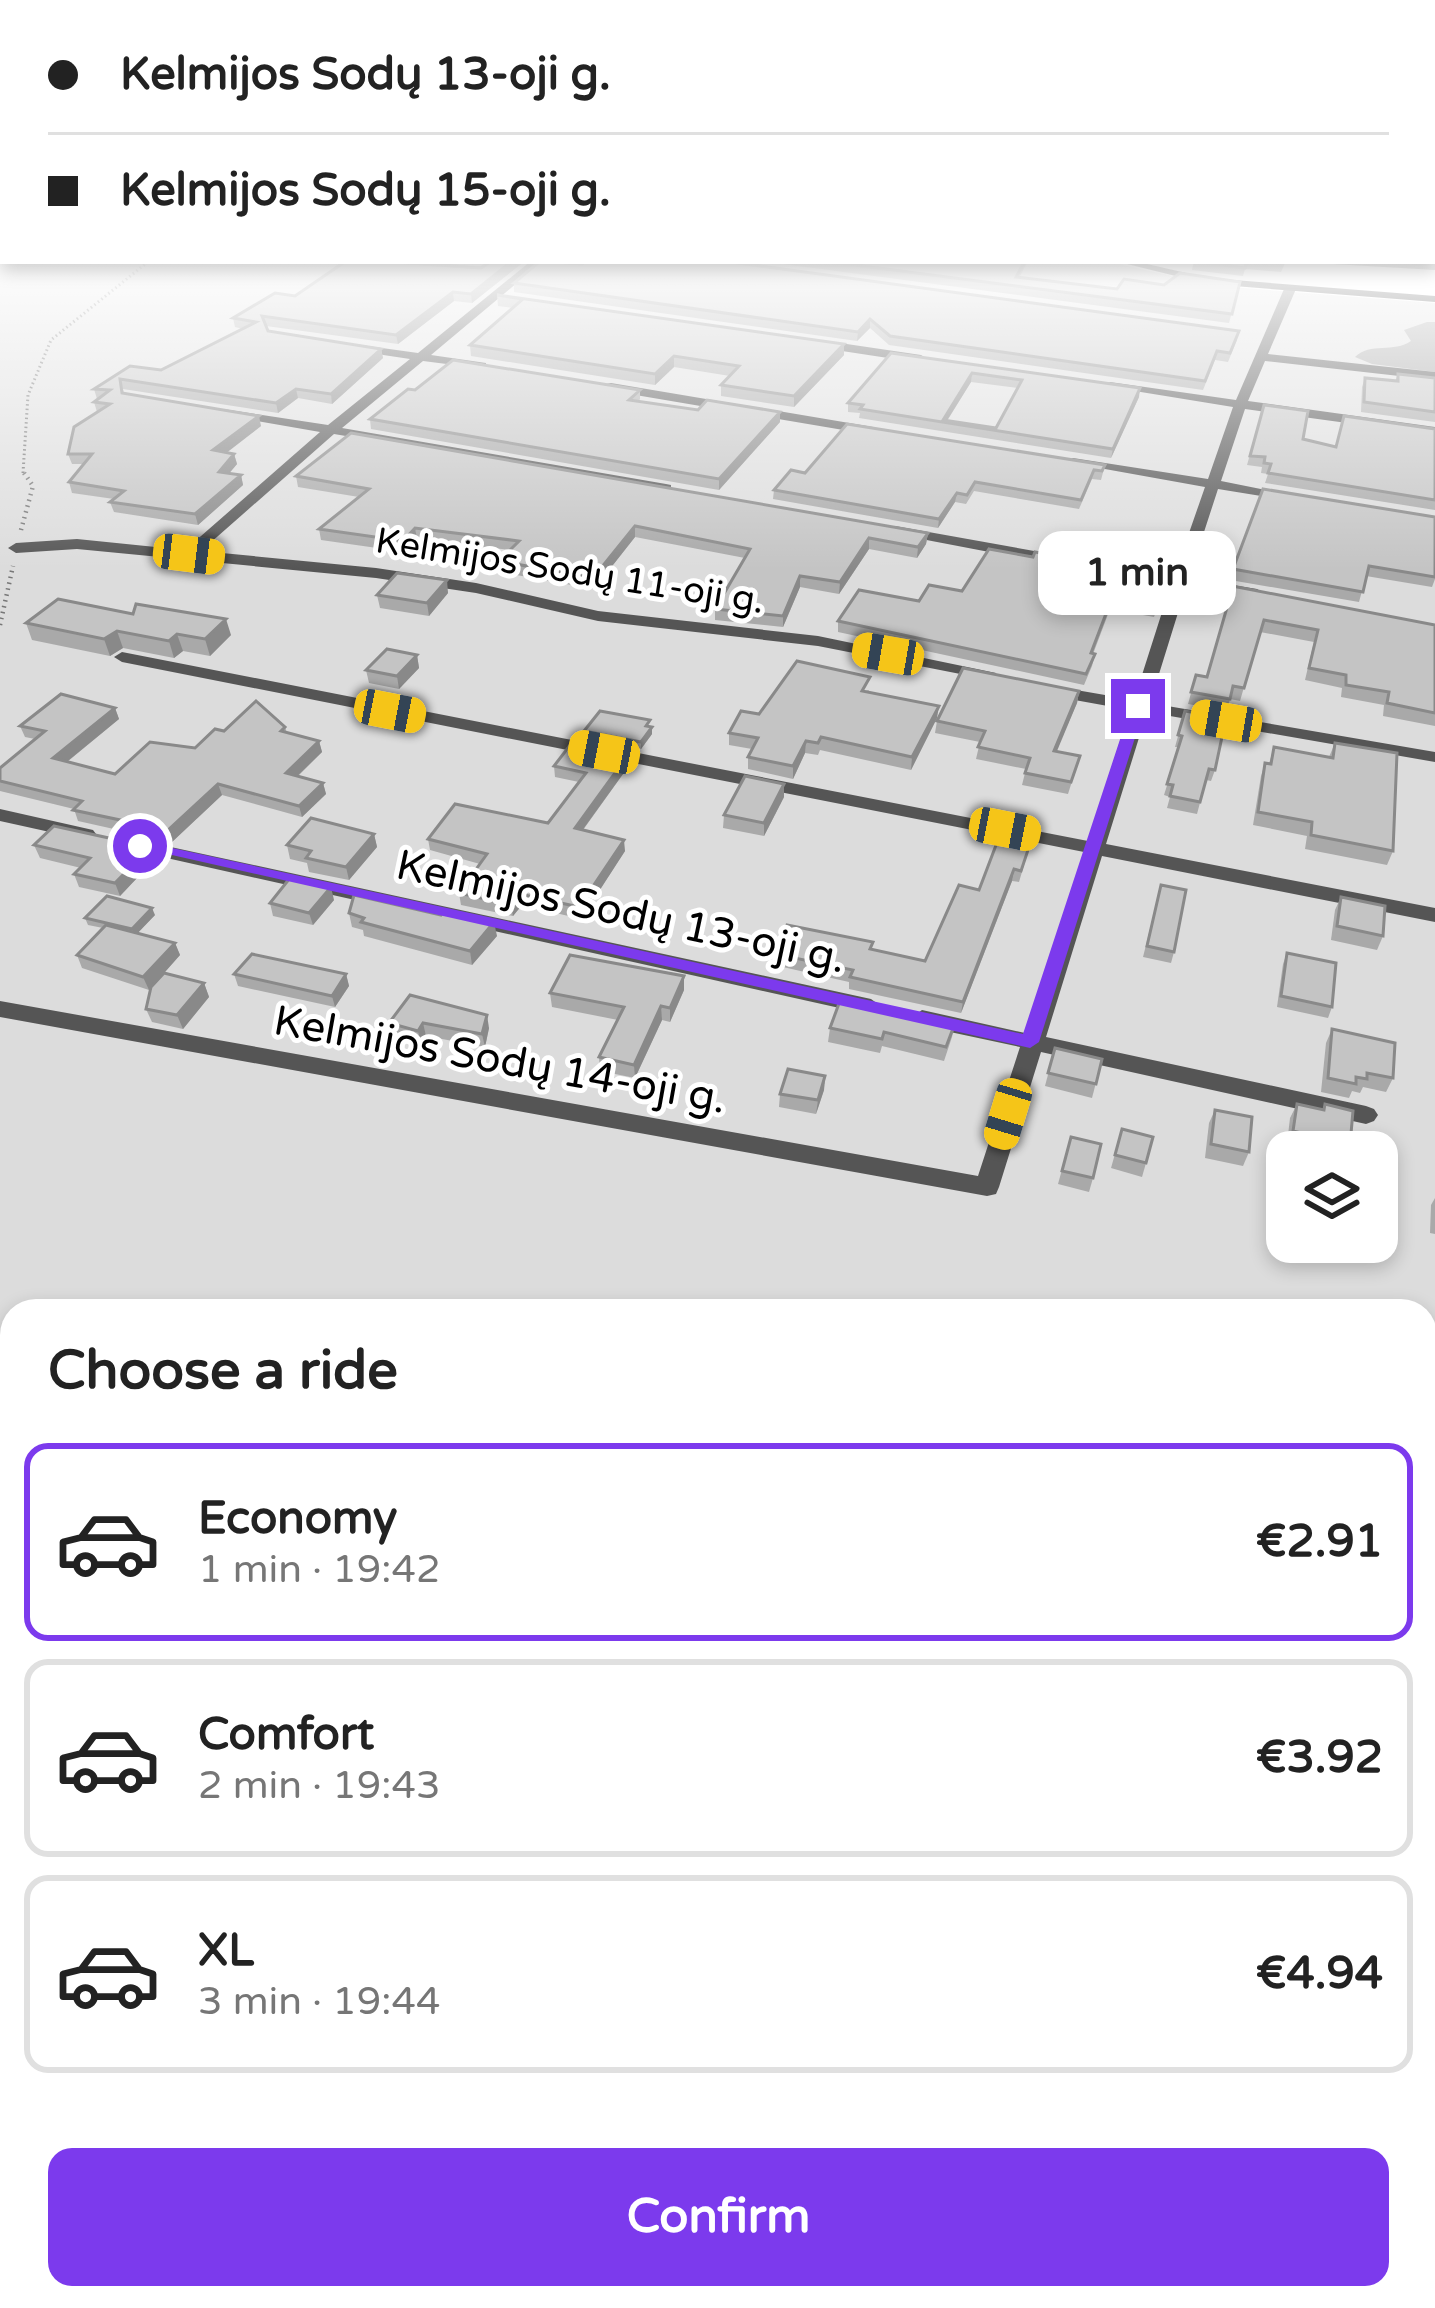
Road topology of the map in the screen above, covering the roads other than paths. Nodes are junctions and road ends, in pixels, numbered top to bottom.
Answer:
1 (416, 355) edge
2 (893, 355) edge
3 (425, 356) junction
4 (1260, 357) joint
5 (943, 362) edge
6 (494, 368) edge
7 (1435, 376) edge
8 (586, 383) edge
9 (1103, 385) edge
10 (1240, 405) junction
11 (220, 410) edge
12 (332, 429) junction
13 (1435, 431) edge
14 (885, 433) edge
15 (1050, 459) edge
16 (1215, 484) junction
17 (692, 493) edge
18 (1303, 498) edge
19 (880, 527) edge
20 (16, 548) road end
21 (189, 554) junction
22 (1089, 566) edge
23 (1157, 577) edge
24 (1180, 581) junction
25 (1273, 597) edge
26 (122, 656) edge
27 (1004, 680) edge
28 (1026, 685) edge
29 (1138, 706) junction
30 (1435, 757) edge
31 (0, 815) edge
32 (1094, 846) junction
33 (1435, 915) edge
34 (0, 1009) edge
35 (1030, 1042) junction
36 (1366, 1115) dead end

1 - 3 street
2 - 5 street
3 - 6 street
3 - 12 street
4 - 7 street
4 - 10 street
8 - 14 street
9 - 10 street
10 - 13 street
10 - 16 street
11 - 12 street
12 - 17 street
12 - 21 street
15 - 16 street
16 - 18 street
16 - 24 street
19 - 22 street
20 - 21 street, Kelmijos Sodų 11-oji g.
21 - 27 street, Kelmijos Sodų 11-oji g.
23 - 24 street
24 - 25 street
24 - 29 street
26 - 32 street
28 - 29 street
29 - 30 street
29 - 32 street
31 - 35 street, Kelmijos Sodų 13-oji g.
32 - 33 street
32 - 35 street
34 - 35 street, Kelmijos Sodų 14-oji g.
35 - 36 street, Kelmijos Sodų 13-oji g.

